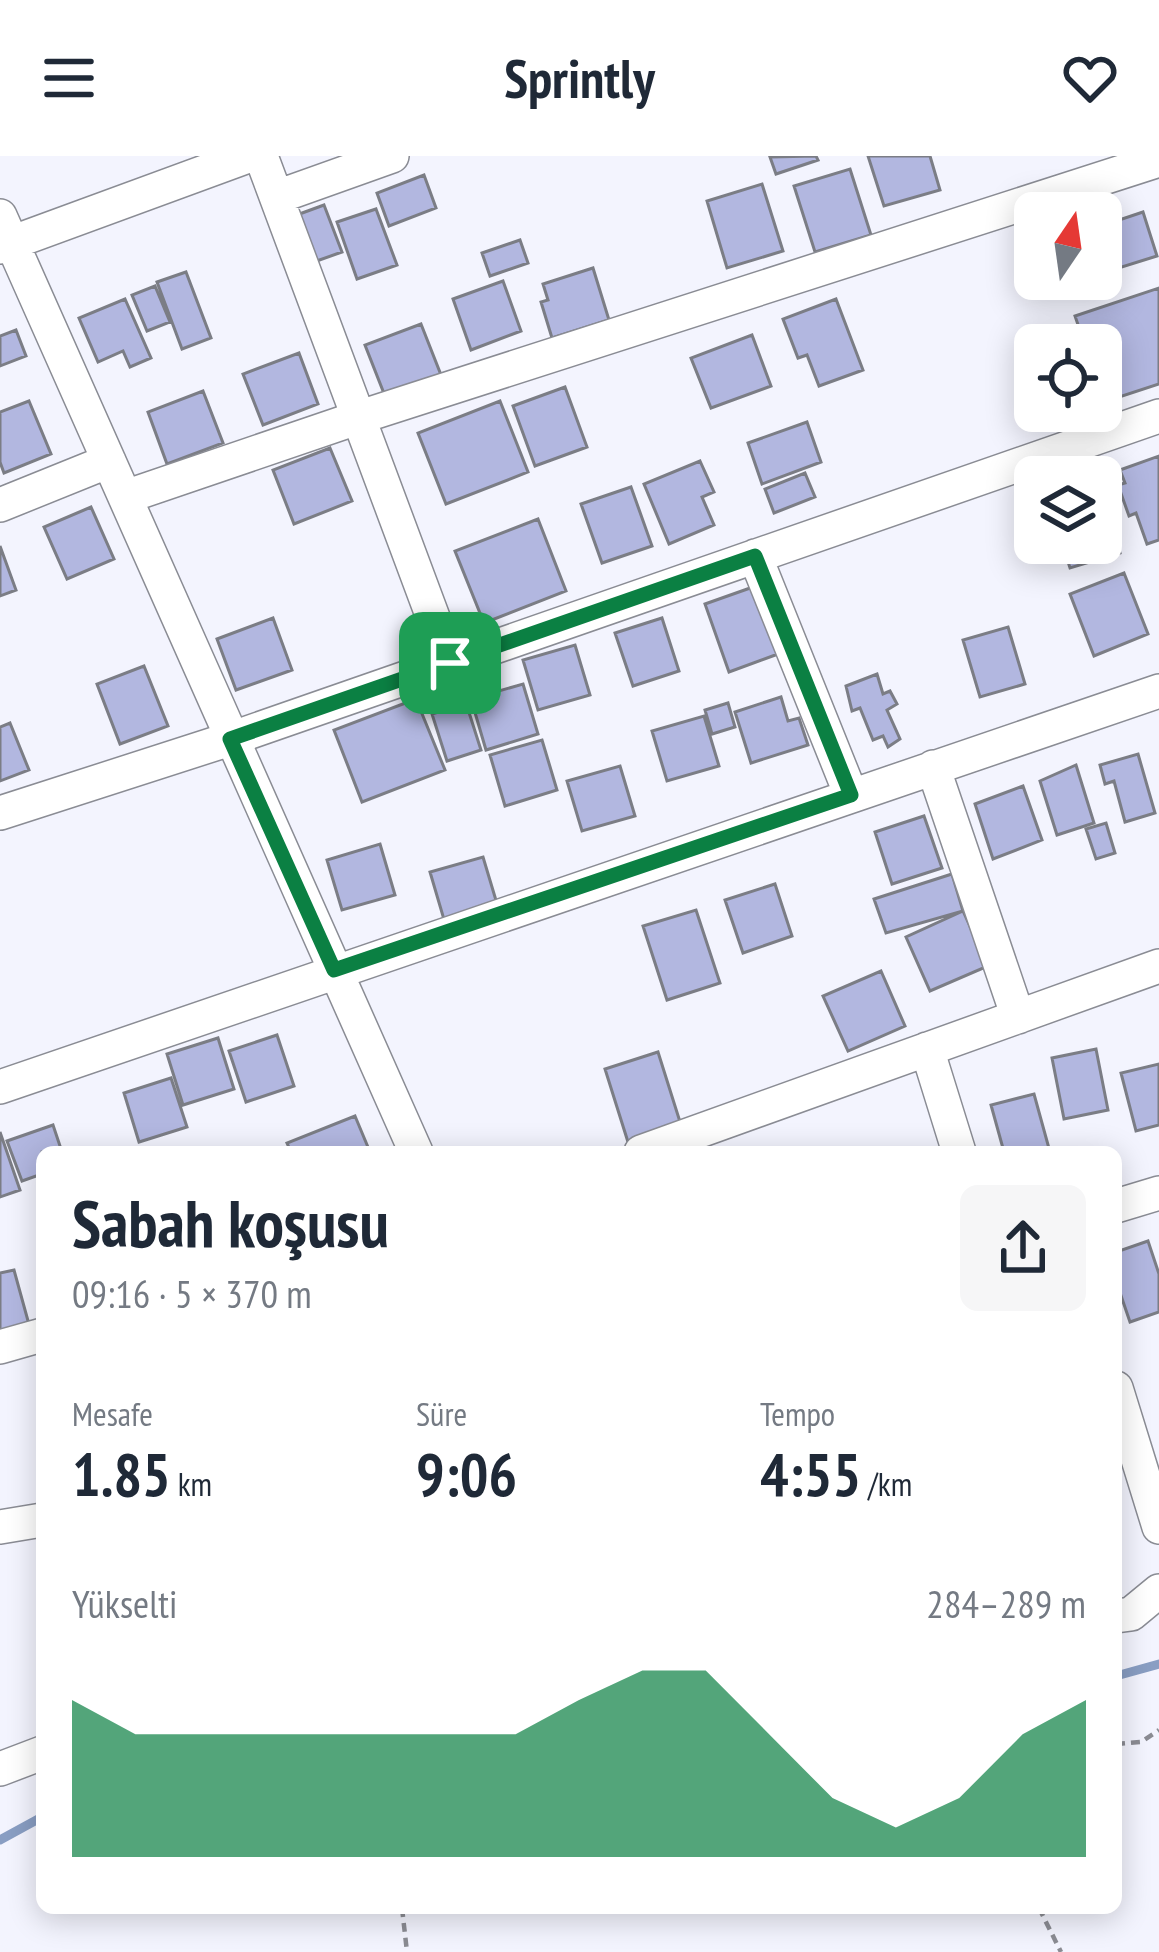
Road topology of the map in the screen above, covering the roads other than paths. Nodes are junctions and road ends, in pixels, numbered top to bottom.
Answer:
1 (248, 156) edge
2 (261, 156) edge
3 (392, 156) edge
4 (1159, 160) edge
5 (277, 197) junction
6 (4, 236) edge
7 (1159, 416) edge
8 (357, 418) junction
9 (110, 461) junction
10 (125, 497) junction
11 (0, 505) edge
12 (755, 556) junction
13 (450, 663) junction
14 (1159, 691) edge
15 (230, 739) junction
16 (933, 767) junction
17 (851, 795) junction
18 (0, 813) edge
19 (1159, 966) edge
20 (334, 970) junction
21 (1018, 1016) junction
22 (927, 1049) junction
23 (0, 1087) edge
24 (413, 1146) edge
25 (658, 1146) edge
26 (957, 1146) edge
27 (1159, 1193) edge
28 (1122, 1204) edge
29 (36, 1337) edge
30 (0, 1347) edge
31 (1122, 1407) edge
32 (36, 1521) edge
33 (1159, 1527) edge
34 (0, 1528) edge
35 (1159, 1592) edge
36 (1122, 1615) edge
37 (36, 1755) edge
38 (0, 1769) edge

1 - 6 street
2 - 5 street
3 - 5 street
4 - 8 street
5 - 8 street
6 - 9 street
7 - 12 street
8 - 10 street
8 - 13 street
9 - 10 street
9 - 11 street
10 - 15 street
12 - 13 street
12 - 17 street
13 - 15 street
14 - 16 street
15 - 18 street
15 - 20 street
16 - 17 street
16 - 21 street
17 - 20 street
19 - 21 street
20 - 23 street
20 - 24 street
21 - 22 street
22 - 25 street
22 - 26 street
27 - 28 street
29 - 30 street
31 - 33 street
32 - 34 street
35 - 36 street
37 - 38 street

